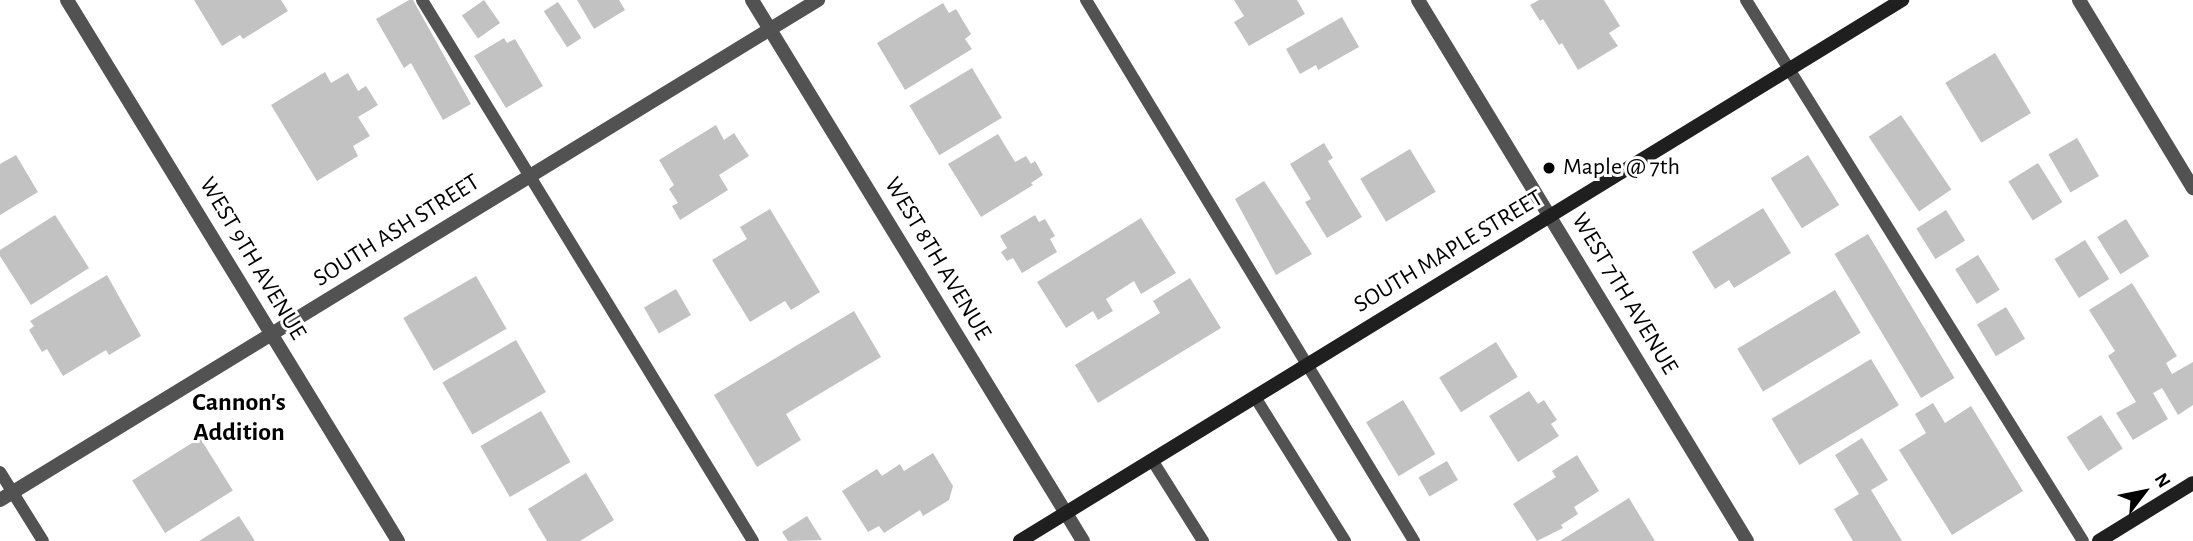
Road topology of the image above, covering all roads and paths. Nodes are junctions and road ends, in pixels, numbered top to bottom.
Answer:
1 (67, 0) edge
2 (422, 0) edge
3 (752, 0) edge
4 (818, 0) edge
5 (1086, 0) edge
6 (1418, 0) edge
7 (1746, 0) edge
8 (1902, 0) edge
9 (2079, 0) edge
10 (770, 29) junction
11 (1788, 70) junction
12 (530, 176) junction
13 (2193, 188) edge
14 (1550, 216) junction
15 (271, 335) junction
16 (1307, 365) junction
17 (1255, 397) junction
18 (1152, 460) junction
19 (0, 472) edge
20 (2193, 483) edge
21 (6, 496) edge
22 (1066, 513) junction
23 (43, 541) edge
24 (398, 541) edge
25 (753, 541) edge
26 (1020, 541) edge
27 (1083, 541) edge
28 (1203, 541) edge
29 (1345, 541) edge
30 (1414, 541) edge
31 (1747, 541) edge
32 (2083, 541) edge
33 (2099, 541) edge

1 - 15 street, WEST 9TH AVENUE
2 - 12 lane
3 - 10 street, WEST 8TH AVENUE
4 - 10 street, SOUTH ASH STREET
5 - 16 lane
6 - 14 street, WEST 7TH AVENUE
7 - 11 lane
8 - 11 main road, SOUTH MAPLE STREET
9 - 13 street
10 - 12 street, SOUTH ASH STREET
10 - 22 street, WEST 8TH AVENUE
11 - 14 main road, SOUTH MAPLE STREET
11 - 32 lane
12 - 15 street, SOUTH ASH STREET
12 - 25 lane
14 - 16 main road, SOUTH MAPLE STREET
14 - 31 street, WEST 7TH AVENUE
15 - 21 street, SOUTH ASH STREET
15 - 24 street, WEST 9TH AVENUE
16 - 17 main road, SOUTH MAPLE STREET
16 - 30 lane
17 - 18 main road, SOUTH MAPLE STREET
17 - 29 lane
18 - 22 main road, SOUTH MAPLE STREET
18 - 28 lane
19 - 21 lane
20 - 33 main road
21 - 23 lane
22 - 26 main road, SOUTH MAPLE STREET
22 - 27 street, WEST 8TH AVENUE

